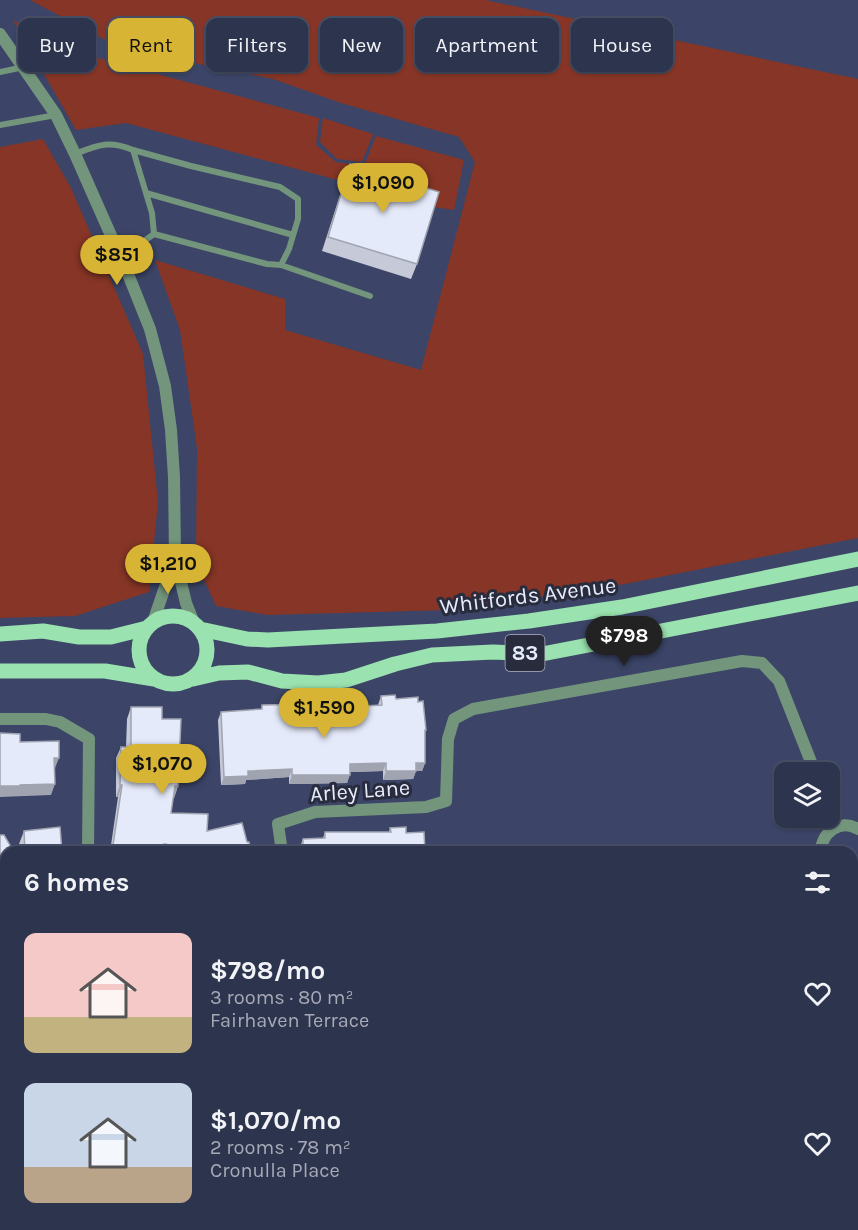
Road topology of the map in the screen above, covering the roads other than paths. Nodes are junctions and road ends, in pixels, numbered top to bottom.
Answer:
1 (0, 33) edge
2 (18, 58) edge
3 (18, 68) edge
4 (0, 72) edge
5 (27, 72) edge
6 (56, 115) junction
7 (0, 125) edge
8 (133, 150) junction
9 (75, 154) junction
10 (146, 193) junction
11 (154, 234) junction
12 (293, 235) junction
13 (118, 255) junction
14 (281, 265) junction
15 (370, 296) dead end
16 (175, 556) junction
17 (858, 559) edge
18 (858, 593) edge
19 (150, 625) junction
20 (197, 626) junction
21 (0, 634) edge
22 (0, 671) edge
23 (154, 679) junction
24 (193, 679) junction
25 (0, 719) edge
26 (811, 762) edge
27 (840, 826) edge
28 (834, 828) edge
29 (858, 829) edge
30 (88, 846) edge
31 (281, 846) edge
32 (822, 846) edge

1 - 2 street
3 - 4 lane
5 - 6 street
6 - 7 lane
6 - 9 street
8 - 9 lane
8 - 10 lane
8 - 12 lane
9 - 13 street
10 - 11 lane
10 - 12 lane
11 - 13 lane
11 - 14 lane
12 - 14 lane
13 - 16 street
14 - 15 lane
16 - 19 street
16 - 20 street
17 - 20 main road, Whitfords Avenue / 83
18 - 24 main road, 83
19 - 20 main road, 83
19 - 21 main road, 83
19 - 23 main road
20 - 24 main road
22 - 23 main road, 83
23 - 24 main road, 83
25 - 30 street
26 - 31 street, Arley Lane
27 - 29 street
28 - 32 street

